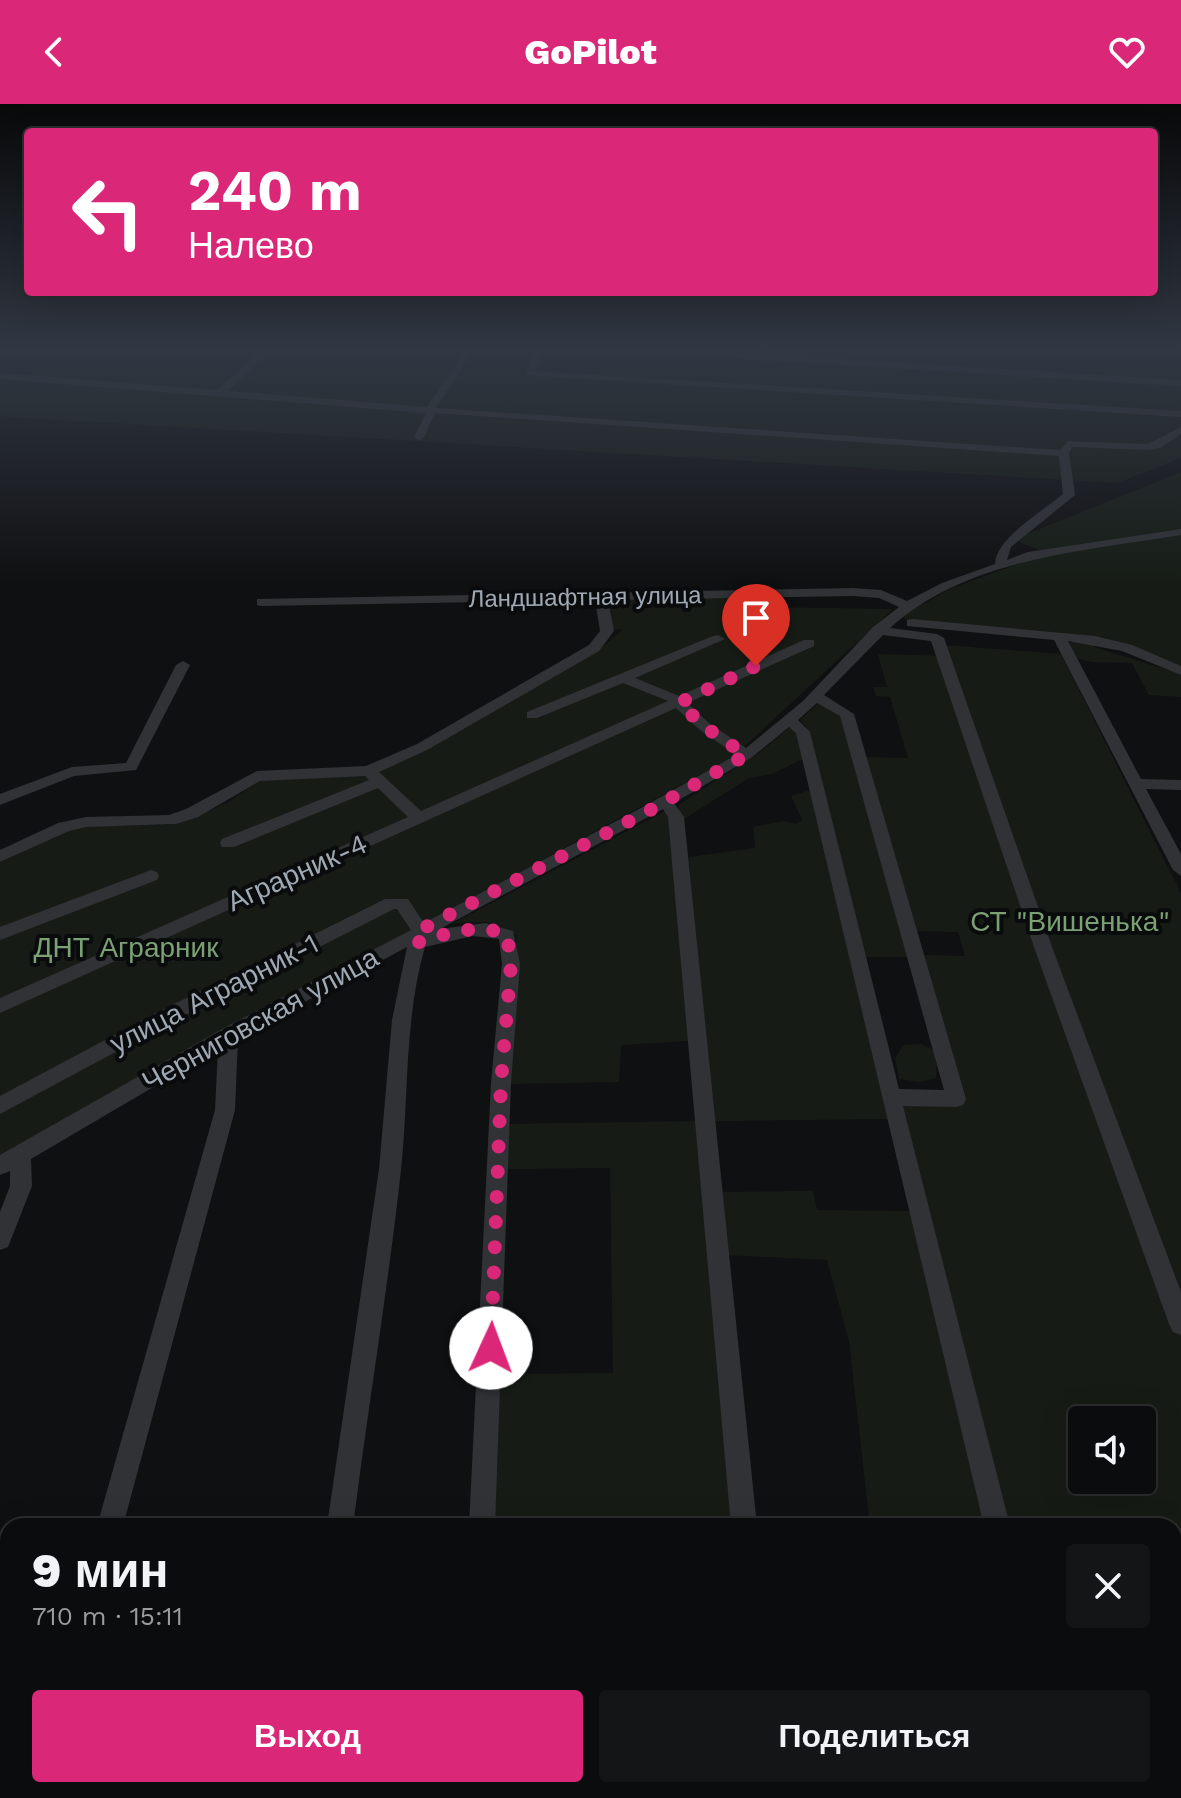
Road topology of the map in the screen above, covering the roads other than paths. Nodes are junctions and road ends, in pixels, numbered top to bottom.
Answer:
1 (423, 427) edge
2 (681, 427) edge
3 (1181, 430) edge
4 (419, 437) dead end
5 (1065, 457) junction
6 (1181, 532) edge
7 (1001, 565) junction
8 (601, 598) junction
9 (261, 602) dead end
10 (907, 606) junction
11 (883, 626) junction
12 (1058, 635) junction
13 (718, 639) dead end
14 (809, 643) dead end
15 (183, 665) dead end
16 (1181, 671) edge
17 (621, 677) junction
18 (816, 696) junction
19 (679, 703) junction
20 (532, 715) dead end
21 (790, 720) junction
22 (746, 755) junction
23 (374, 776) junction
24 (1137, 784) junction
25 (1181, 785) edge
26 (0, 800) edge
27 (666, 802) junction
28 (419, 818) junction
29 (228, 843) dead end
30 (0, 857) edge
31 (1181, 870) edge
32 (151, 876) dead end
33 (0, 934) edge
34 (418, 936) junction
35 (0, 1006) edge
36 (229, 1034) junction
37 (891, 1097) junction
38 (0, 1106) edge
39 (20, 1154) junction
40 (0, 1166) edge
41 (0, 1240) edge
42 (1181, 1324) edge
43 (112, 1518) edge
44 (341, 1518) edge
45 (482, 1518) edge
46 (743, 1518) edge
47 (995, 1518) edge

1 - 4 street
2 - 5 street
3 - 5 street
5 - 7 street
6 - 7 street, Черниговская улица
7 - 10 street, Черниговская улица
8 - 9 street, Ландшафтная улица
8 - 10 street, Ландшафтная улица
8 - 23 street
10 - 11 street, Черниговская улица
11 - 12 street
11 - 18 street, Черниговская улица
11 - 42 street
12 - 16 street
12 - 24 street
13 - 17 street
14 - 19 street, Аграрник-4
15 - 26 street
17 - 19 street
17 - 20 street
18 - 21 street, Черниговская улица
18 - 37 street
19 - 22 street
19 - 28 street, Аграрник-4
21 - 22 street, Черниговская улица
21 - 37 street
22 - 27 street, Черниговская улица
23 - 28 street
23 - 29 street
23 - 30 street
24 - 25 street
24 - 31 street
27 - 34 street, Черниговская улица
27 - 46 street
28 - 35 street, Аграрник-4
32 - 33 street
34 - 36 street, Черниговская улица
34 - 38 street, улица Аграрник-1
34 - 44 street
34 - 45 street
36 - 39 street, Черниговская улица
36 - 43 street
37 - 47 street
39 - 40 street, Черниговская улица
39 - 41 street

